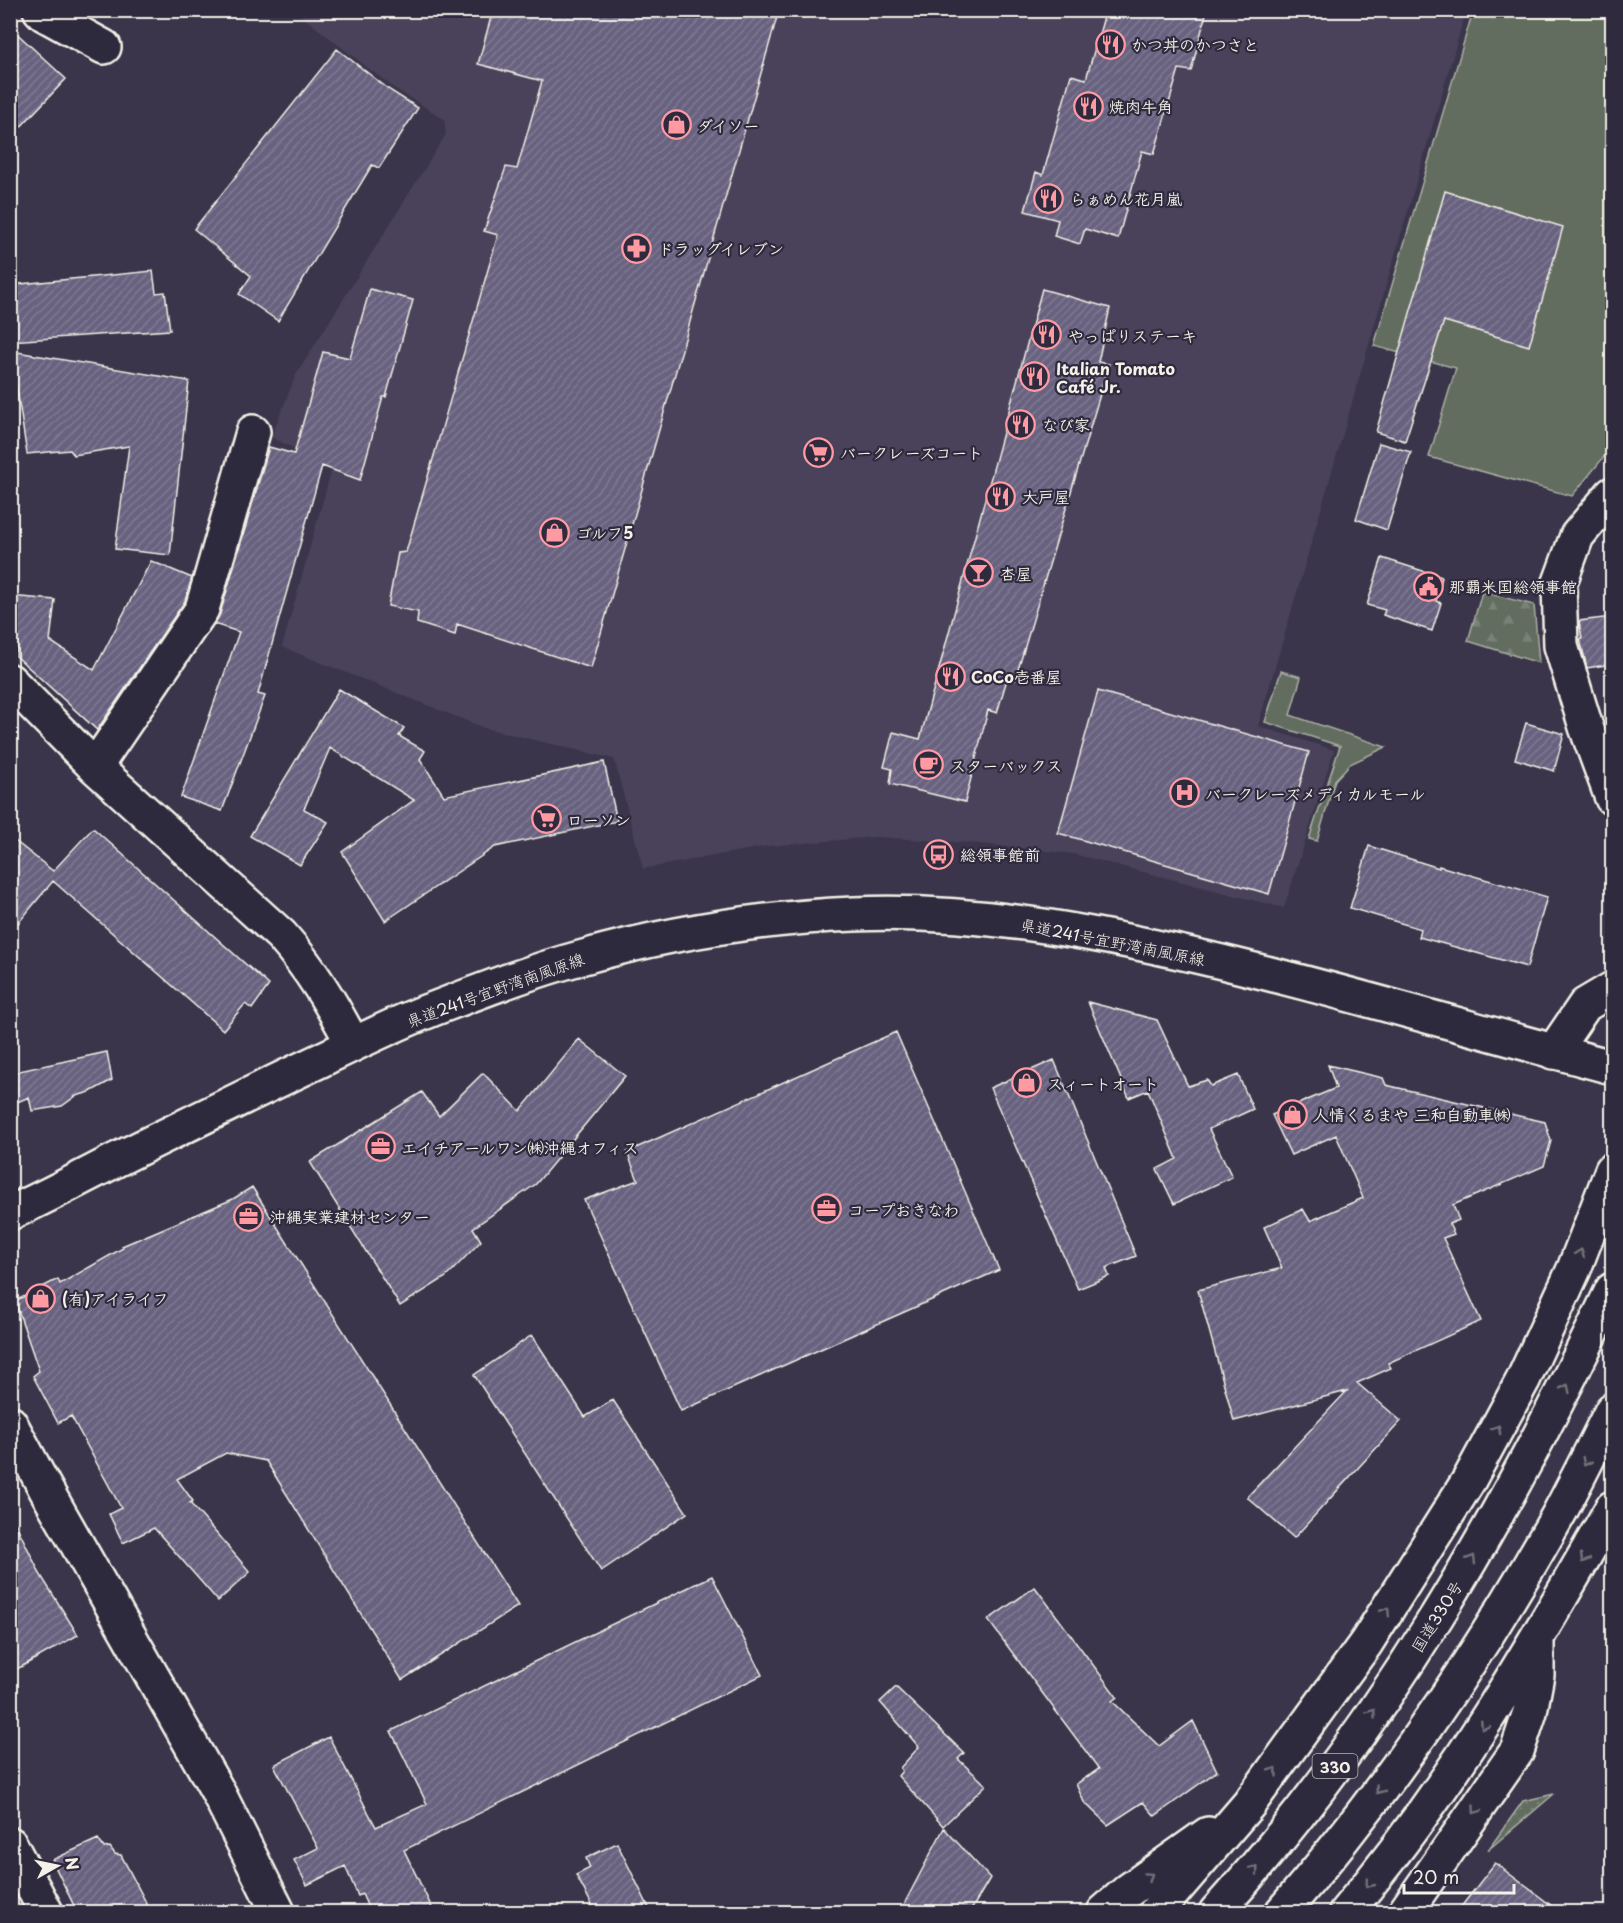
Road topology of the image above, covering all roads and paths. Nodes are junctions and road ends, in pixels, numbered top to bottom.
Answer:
1 (40, 10) edge
2 (104, 47) dead end
3 (253, 432) dead end
4 (1612, 494) edge
5 (10, 681) edge
6 (95, 766) junction
7 (1612, 798) edge
8 (1612, 989) edge
9 (353, 1044) junction
10 (1553, 1052) junction
11 (1612, 1067) edge
12 (1612, 1170) edge
13 (10, 1213) edge
14 (1612, 1290) edge
15 (1612, 1410) edge
16 (10, 1423) edge
17 (1612, 1508) edge
18 (1537, 1641) junction
19 (1250, 1804) junction
20 (10, 1844) edge
21 (46, 1912) edge
22 (278, 1912) edge
23 (1104, 1912) edge
24 (1156, 1912) edge
25 (1216, 1912) edge
26 (1282, 1912) edge
27 (1346, 1912) edge
28 (1405, 1912) edge

1 - 2 main road
3 - 6 main road
4 - 7 main road
5 - 6 main road
6 - 9 main road
8 - 10 main road
9 - 10 main road, 県道241号宜野湾南風原線
9 - 13 main road, 県道241号宜野湾南風原線
10 - 11 main road, 県道241号宜野湾南風原線
19 -> 12 main road
25 -> 14 main road, 国道330号 / 330
15 -> 26 main road, 330
16 - 22 main road
17 -> 18 main road
18 -> 27 main road
18 -> 28 main road
23 -> 19 main road
19 - 24 main road
20 - 21 main road

